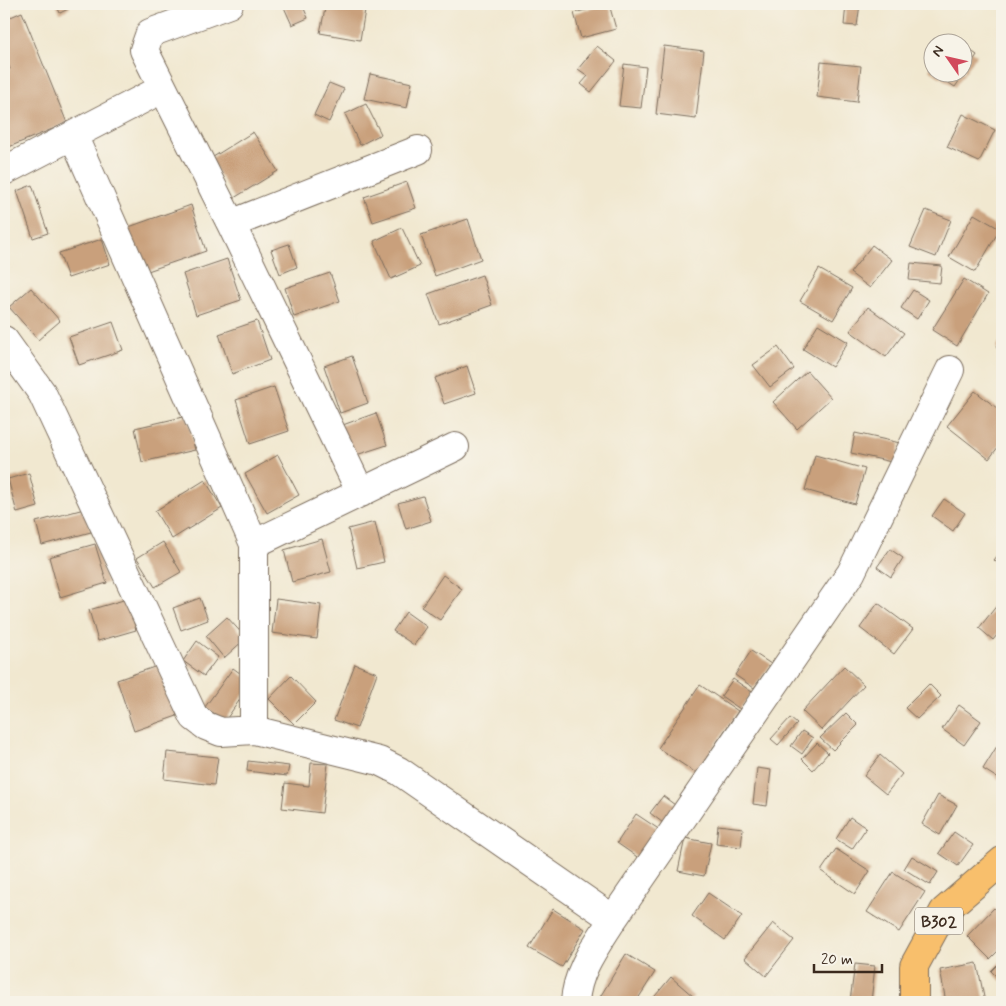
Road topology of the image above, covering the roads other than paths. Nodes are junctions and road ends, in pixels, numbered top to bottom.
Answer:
1 (229, 4) edge
2 (162, 89) junction
3 (73, 136) junction
4 (418, 150) dead end
5 (4, 171) edge
6 (231, 224) junction
7 (4, 340) edge
8 (950, 370) dead end
9 (454, 447) dead end
10 (361, 493) junction
11 (254, 544) junction
12 (254, 730) junction
13 (1002, 861) edge
14 (613, 919) junction
15 (575, 1002) edge
16 (914, 1002) edge

1 - 2 street
2 - 3 street
2 - 6 street
3 - 5 street
3 - 11 street
4 - 6 street
6 - 10 street
7 - 12 street
8 - 14 street
9 - 10 street
10 - 11 street
11 - 12 street
12 - 14 street
13 - 16 main road, B302
14 - 15 street

